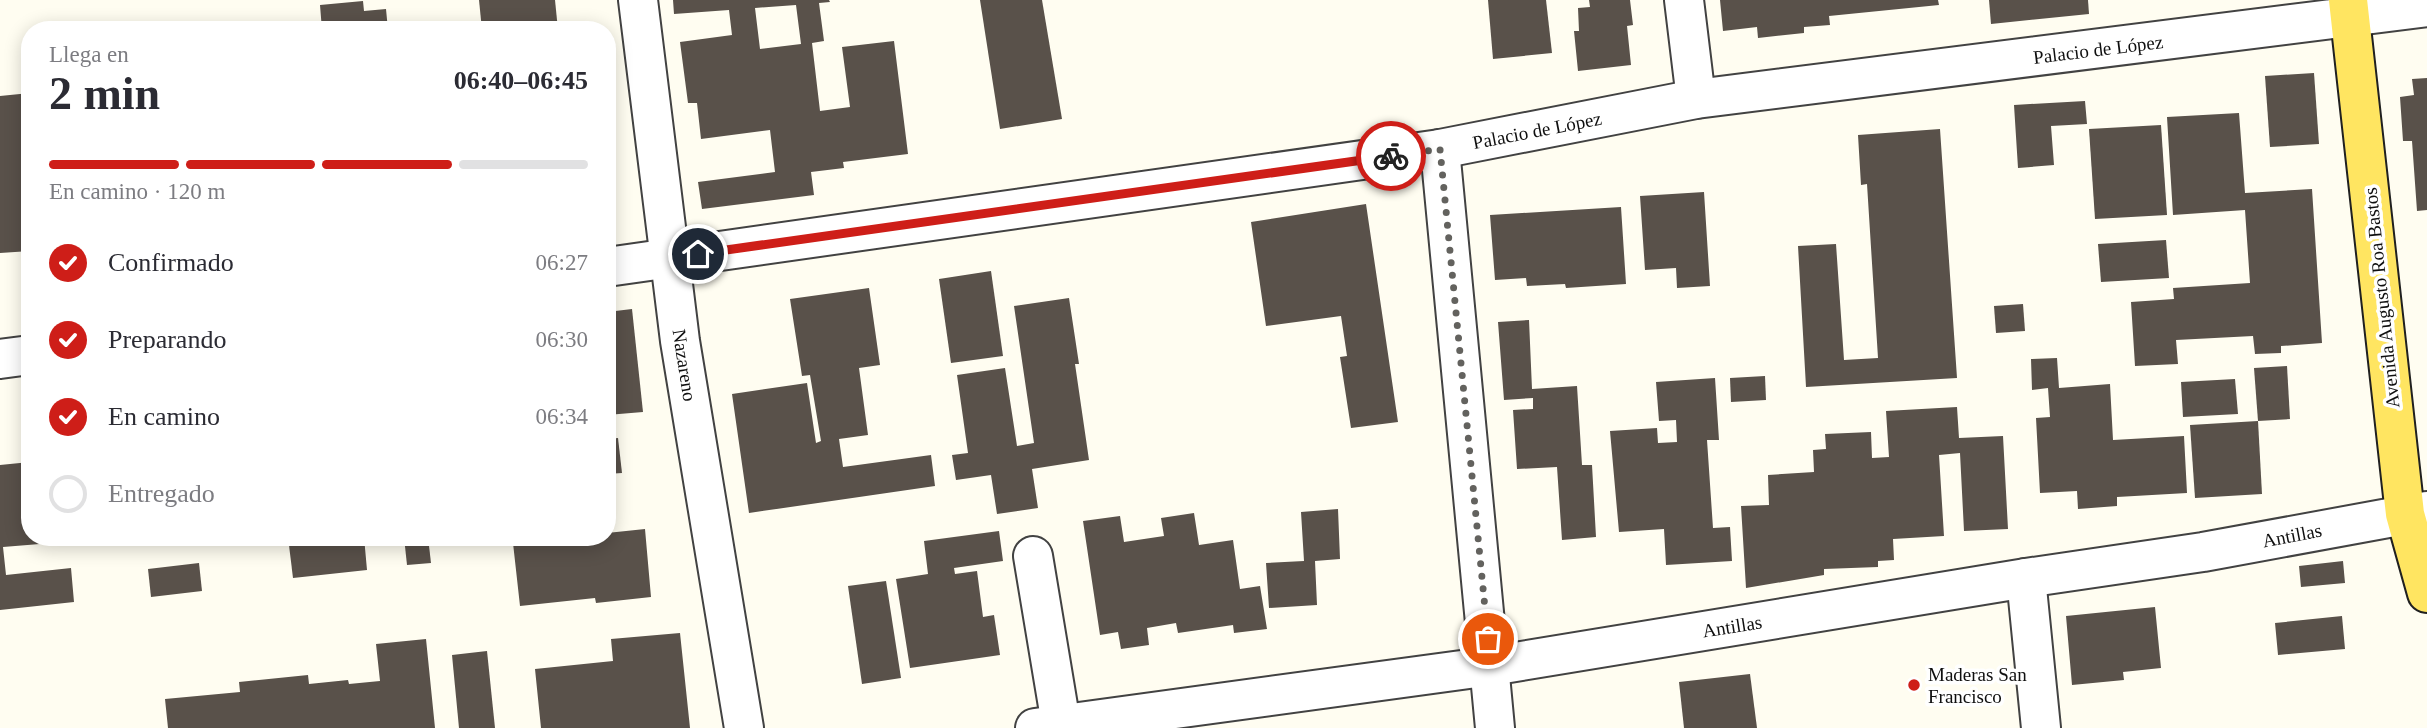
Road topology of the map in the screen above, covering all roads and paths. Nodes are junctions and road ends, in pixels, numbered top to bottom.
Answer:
1 (638, 0) edge
2 (1684, 0) edge
3 (2427, 7) edge
4 (2349, 9) edge
5 (1696, 99) junction
6 (1440, 149) junction
7 (671, 258) junction
8 (616, 266) edge
9 (21, 356) edge
10 (0, 359) edge
11 (2416, 513) edge
12 (1033, 556) dead end
13 (2026, 578) junction
14 (2427, 593) edge
15 (1491, 666) junction
16 (1048, 726) edge
17 (744, 728) edge
18 (1495, 728) edge
19 (2041, 728) edge

1 - 7 street, Nazareno
2 - 5 street
3 - 4 street, Palacio de López
4 - 5 street, Palacio de López
4 - 11 main road, Avenida Augusto Roa Bastos
5 - 6 street, Palacio de López
6 - 7 street, Palacio de López
6 - 15 street
7 - 8 street, Palacio de López
7 - 17 street, Nazareno
9 - 10 street
11 - 13 street, Antillas
11 - 14 main road, Avenida Augusto Roa Bastos
12 - 16 street
13 - 15 street, Antillas
13 - 19 street
15 - 16 street, Antillas
15 - 18 street

